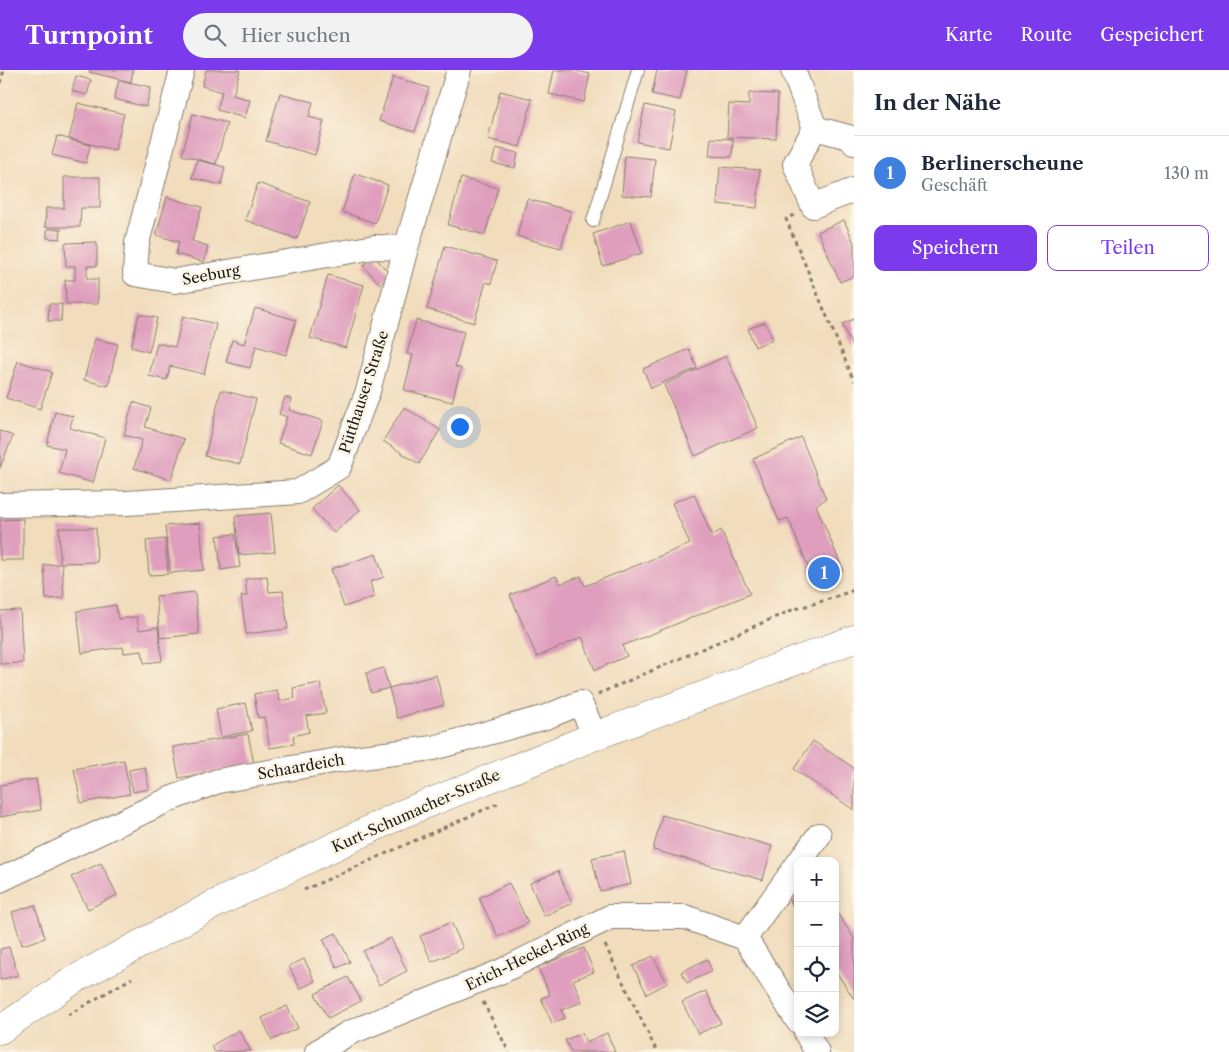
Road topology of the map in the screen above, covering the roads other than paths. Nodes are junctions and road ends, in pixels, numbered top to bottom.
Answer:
1 (182, 70) edge
2 (459, 70) edge
3 (638, 70) edge
4 (793, 70) edge
5 (815, 128) junction
6 (854, 143) edge
7 (854, 190) edge
8 (593, 221) dead end
9 (406, 248) junction
10 (0, 505) edge
11 (854, 639) edge
12 (595, 736) junction
13 (819, 835) dead end
14 (803, 857) edge
15 (794, 870) edge
16 (0, 880) edge
17 (745, 938) junction
18 (794, 1015) edge
19 (0, 1030) edge
20 (809, 1037) edge
21 (317, 1052) edge
22 (818, 1052) edge

1 - 9 street, Seeburg
2 - 9 street, Pütthauser Straße
3 - 8 lane
4 - 5 street
5 - 6 street
5 - 7 street
9 - 10 street, Pütthauser Straße
11 - 12 main road, Kurt-Schumacher-Straße
12 - 16 street, Schaardeich
12 - 19 main road, Kurt-Schumacher-Straße
13 - 14 street
15 - 17 street
17 - 18 street
17 - 21 street, Erich-Heckel-Ring
20 - 22 street

